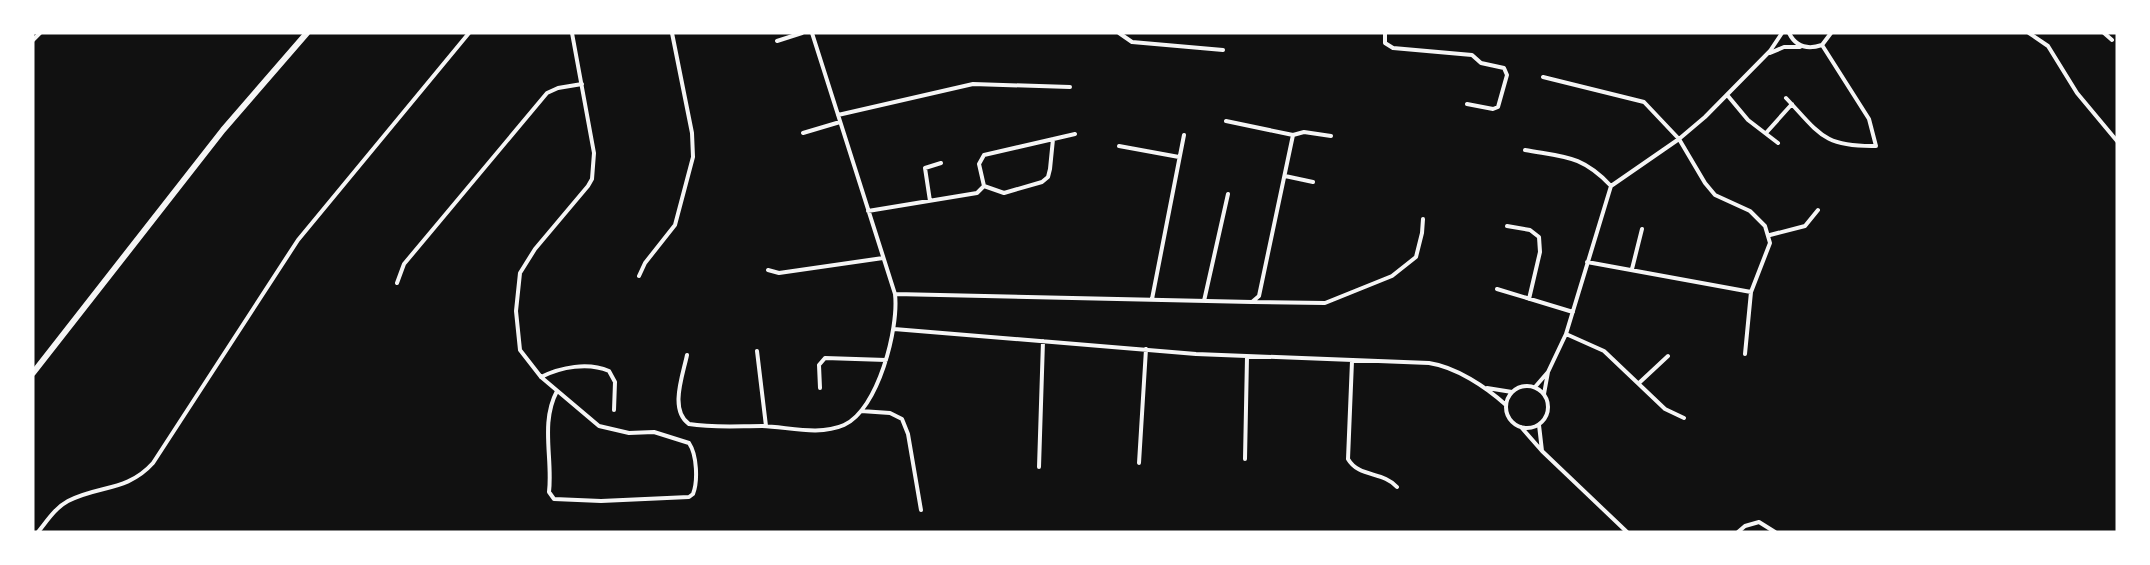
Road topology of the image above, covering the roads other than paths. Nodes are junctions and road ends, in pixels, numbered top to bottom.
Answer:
1 (40, 33) edge
2 (308, 33) edge
3 (469, 33) edge
4 (572, 33) edge
5 (672, 33) edge
6 (802, 33) edge
7 (812, 33) edge
8 (1119, 33) edge
9 (1385, 33) edge
10 (1782, 33) edge
11 (1789, 33) edge
12 (1831, 33) edge
13 (2029, 33) edge
14 (2104, 33) edge
15 (33, 40) edge
16 (2112, 40) dead end
17 (777, 41) dead end
18 (1822, 45) junction
19 (1804, 47) junction
20 (1223, 50) dead end
21 (1763, 59) junction
22 (1543, 77) dead end
23 (582, 84) junction
24 (1070, 87) dead end
25 (1728, 96) junction
26 (1786, 98) dead end
27 (1467, 104) dead end
28 (1792, 104) junction
29 (838, 115) junction
30 (1226, 121) dead end
31 (840, 122) junction
32 (803, 133) dead end
33 (1766, 133) junction
34 (1075, 134) dead end
35 (1184, 135) dead end
36 (1293, 135) junction
37 (1331, 136) dead end
38 (1053, 139) junction
39 (1679, 139) junction
40 (2117, 139) edge
41 (1778, 143) dead end
42 (1119, 146) dead end
43 (1525, 150) dead end
44 (1179, 157) junction
45 (942, 163) dead end
46 (1285, 176) junction
47 (1313, 182) dead end
48 (984, 186) junction
49 (1611, 186) junction
50 (1228, 194) dead end
51 (930, 201) junction
52 (1818, 210) dead end
53 (868, 211) junction
54 (1423, 219) dead end
55 (1507, 226) dead end
56 (1642, 229) dead end
57 (1770, 235) junction
58 (883, 258) junction
59 (1587, 262) junction
60 (1632, 269) junction
61 (768, 270) dead end
62 (639, 276) dead end
63 (397, 283) dead end
64 (1497, 289) dead end
65 (1751, 292) junction
66 (895, 294) junction
67 (1152, 299) junction
68 (1529, 299) junction
69 (1204, 301) junction
70 (1252, 302) junction
71 (1573, 312) junction
72 (894, 329) junction
73 (1566, 334) junction
74 (1043, 341) junction
75 (1146, 349) junction
76 (757, 351) dead end
77 (1745, 354) dead end
78 (687, 355) dead end
79 (1668, 356) dead end
80 (1247, 357) junction
81 (886, 360) junction
82 (1352, 361) junction
83 (1548, 372) junction
84 (33, 373) edge
85 (541, 377) junction
86 (1639, 383) junction
87 (1484, 387) junction
88 (1535, 387) junction
89 (820, 388) dead end
90 (557, 391) junction
91 (1512, 392) junction
92 (1544, 394) junction
93 (1506, 405) junction
94 (614, 410) dead end
95 (861, 411) junction
96 (1684, 418) dead end
97 (1539, 425) junction
98 (766, 426) junction
99 (1521, 428) junction
100 (1542, 451) junction
101 (1245, 459) dead end
102 (1139, 463) dead end
103 (1039, 467) dead end
104 (1397, 487) dead end
105 (921, 510) dead end
106 (38, 532) edge
107 (1627, 532) edge
108 (1738, 532) edge
109 (1774, 532) edge

1 - 15 street
2 - 84 highway
3 - 106 street
4 - 23 street
5 - 62 street
6 - 17 street
7 - 29 street
8 - 20 street
9 - 27 street
10 - 21 street
11 - 19 street
12 - 18 street
13 - 40 street
14 - 16 street
18 - 19 street
18 - 28 street
19 - 21 street
21 - 25 street
22 - 39 street
23 - 63 street
23 - 85 street
24 - 29 street
25 - 33 street
25 - 39 street
26 - 28 street
28 - 33 street
29 - 31 street
30 - 36 street
31 - 32 street
31 - 53 street
33 - 41 street
34 - 38 street
35 - 44 street
36 - 37 street
36 - 46 street
38 - 48 street
38 - 48 street
39 - 49 street
39 - 57 street
42 - 44 street
43 - 49 street
44 - 67 street
45 - 51 street
46 - 47 street
46 - 70 street
48 - 51 street
49 - 59 street
50 - 69 street
51 - 53 street
52 - 57 street
53 - 58 street
54 - 70 street
55 - 68 street
56 - 60 street
57 - 65 street
58 - 61 street
58 - 66 street
59 - 60 street
59 - 71 street
60 - 65 street
64 - 68 street
65 - 77 street
66 - 67 street
66 - 72 street
67 - 69 street
68 - 71 street
69 - 70 street
71 - 73 street
72 - 74 street
72 - 81 street
73 - 83 street
73 - 86 street
74 - 75 street
74 - 103 street
75 - 80 street
75 - 102 street
76 - 98 street
78 - 98 street
79 - 86 street
80 - 82 street
80 - 101 street
81 - 89 street
81 - 95 street
82 - 87 street
82 - 104 street
83 - 88 street
83 - 92 street
85 - 90 street
85 - 94 street
86 - 96 street
87 - 91 street
87 - 93 street
88 - 91 street
88 - 92 street
90 - 90 street
91 - 93 street
92 - 97 street
93 - 99 street
95 - 98 street
95 - 105 street
97 - 99 street
97 - 100 street
99 - 100 street
100 - 107 street
108 - 109 street

